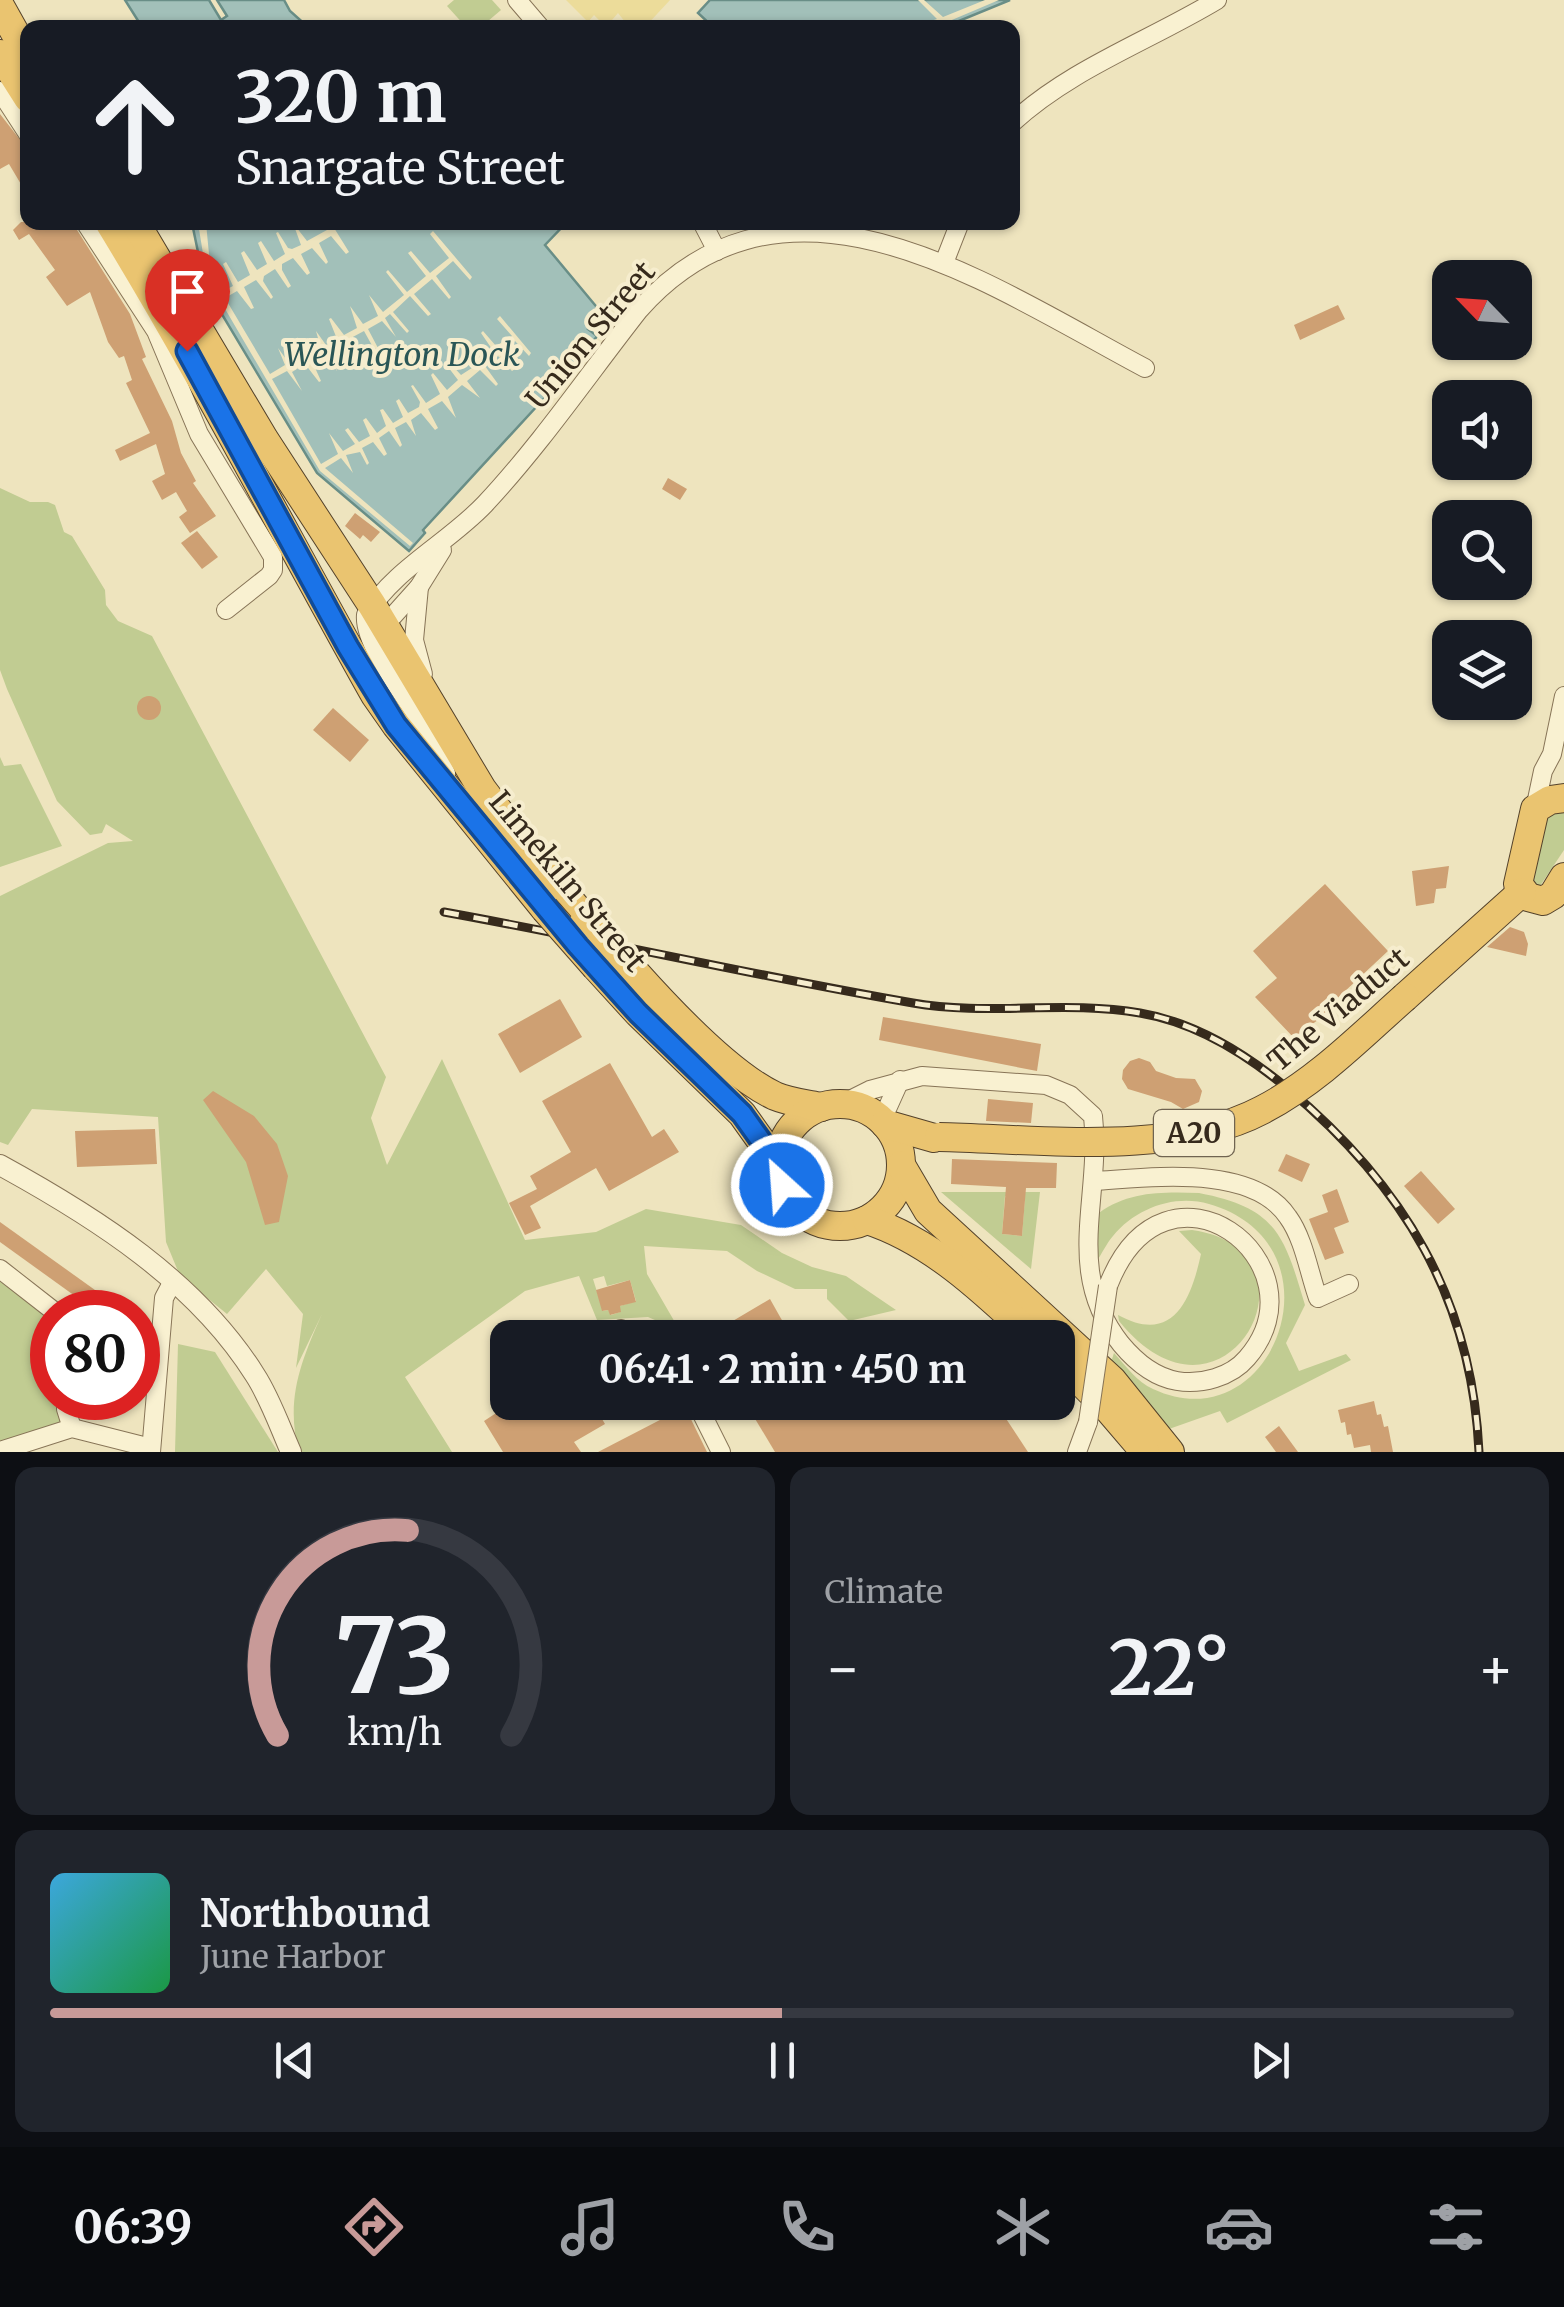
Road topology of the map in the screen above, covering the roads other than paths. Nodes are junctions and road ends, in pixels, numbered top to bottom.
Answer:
1 (517, 0) edge
2 (1216, 0) edge
3 (0, 6) edge
4 (534, 20) edge
5 (20, 42) edge
6 (0, 54) edge
7 (20, 85) edge
8 (0, 91) edge
9 (1020, 115) edge
10 (20, 122) edge
11 (91, 230) edge
12 (113, 230) edge
13 (141, 230) edge
14 (706, 230) edge
15 (957, 230) edge
16 (717, 251) junction
17 (944, 263) junction
18 (163, 326) junction
19 (1145, 368) dead end
20 (248, 517) junction
21 (282, 521) junction
22 (447, 541) junction
23 (419, 587) junction
24 (226, 610) dead end
25 (334, 618) junction
26 (375, 621) junction
27 (1564, 696) edge
28 (432, 707) junction
29 (1552, 754) junction
30 (1553, 802) edge
31 (464, 811) junction
32 (1564, 876) edge
33 (1522, 892) junction
34 (900, 1080) junction
35 (832, 1105) junction
36 (884, 1122) junction
37 (937, 1137) junction
38 (901, 1160) junction
39 (0, 1165) edge
40 (779, 1166) junction
41 (1094, 1181) junction
42 (867, 1220) junction
43 (0, 1269) edge
44 (173, 1281) junction
45 (1349, 1284) dead end
46 (30, 1292) edge
47 (1013, 1320) edge
48 (1075, 1376) edge
49 (69, 1420) edge
50 (705, 1420) edge
51 (72, 1428) junction
52 (151, 1450) edge
53 (0, 1451) edge
54 (292, 1452) edge
55 (721, 1452) edge
56 (1077, 1452) edge
57 (1145, 1452) edge
58 (1170, 1452) edge

1 - 4 street
2 - 9 street
3 - 5 highway
6 - 7 highway
8 - 10 street
11 - 18 street
12 - 18 highway, Limekiln Street
13 - 26 highway, Limekiln Street
14 - 16 street
15 - 17 street
16 - 17 street, Union Street
16 - 22 street, Union Street
17 - 19 street, Union Street
18 - 20 street
18 - 21 highway, Limekiln Street
20 - 21 street
20 - 24 street
21 - 25 highway, Limekiln Street
22 - 23 street, Union Street
22 - 26 street, Union Street
23 - 26 street, Union Street
23 - 28 street, Union Street
25 - 26 street
25 - 31 highway, Limekiln Street
26 - 28 highway, Limekiln Street
26 - 31 street
27 - 29 street
28 - 35 highway, Limekiln Street, bridge
29 - 30 street
29 - 30 street
30 - 33 highway
31 - 40 highway, Limekiln Street, bridge
32 - 33 highway
33 - 37 highway, The Viaduct / A20, bridge
34 - 35 street
34 - 36 street
34 - 41 street
35 - 36 highway
35 - 40 highway
36 - 37 highway, The Viaduct / A20
36 - 38 highway
37 - 38 highway, The Viaduct / A20
38 - 42 highway
38 - 58 highway
39 - 44 street
40 - 42 highway
41 - 45 street
41 - 56 street, bridge
42 - 47 highway
43 - 46 street
44 - 52 street
44 - 54 street
48 - 57 highway
49 - 51 street
50 - 55 street
51 - 52 street
51 - 53 street

